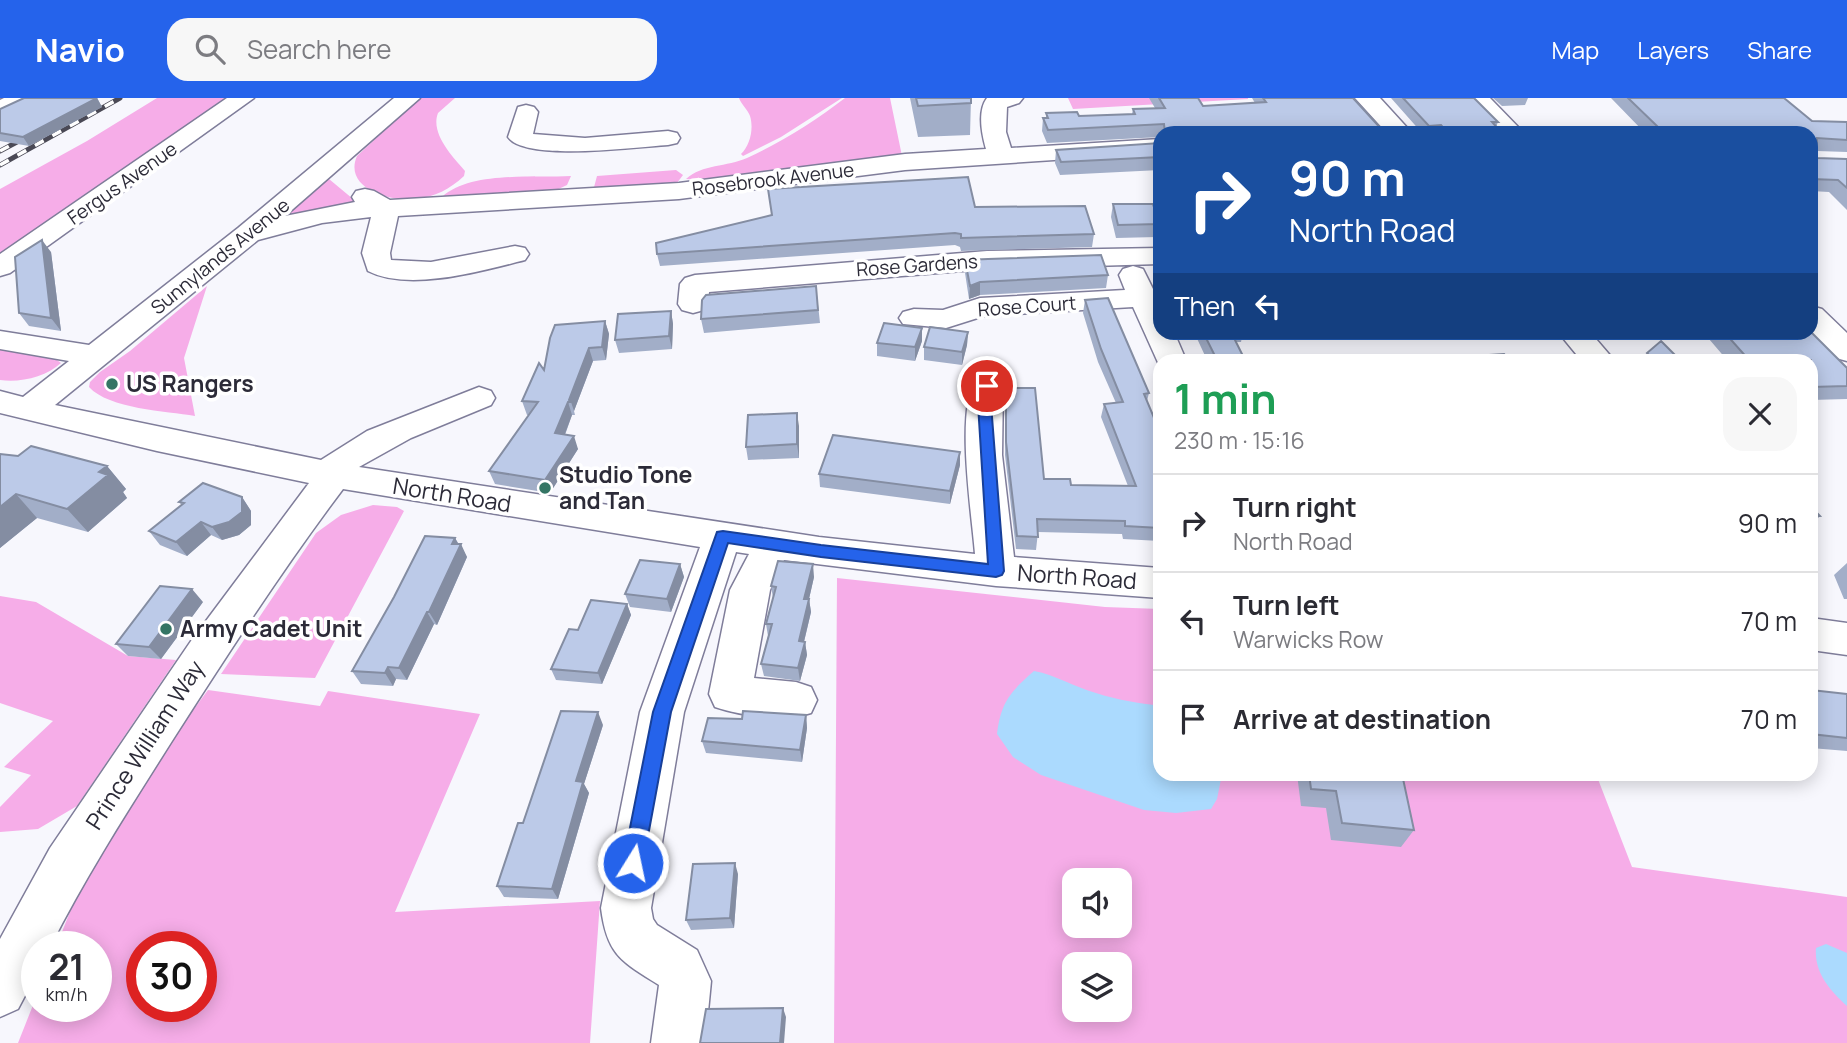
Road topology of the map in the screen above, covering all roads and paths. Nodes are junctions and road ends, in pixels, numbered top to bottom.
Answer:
1 (23, 98) edge
2 (243, 98) edge
3 (408, 98) edge
4 (1011, 98) edge
5 (1367, 98) edge
6 (1477, 98) edge
7 (0, 109) edge
8 (526, 112) dead end
9 (1393, 126) edge
10 (1506, 126) edge
11 (668, 138) dead end
12 (590, 145) junction
13 (1153, 146) edge
14 (1000, 155) junction
15 (332, 164) junction
16 (579, 196) junction
17 (386, 209) junction
18 (248, 234) junction
19 (515, 254) dead end
20 (1153, 256) edge
21 (1125, 257) junction
22 (0, 267) edge
23 (404, 272) junction
24 (363, 290) dead end
25 (1143, 298) junction
26 (693, 304) dead end
27 (914, 318) dead end
28 (1153, 320) edge
29 (1818, 322) edge
30 (0, 340) edge
31 (1580, 340) edge
32 (1847, 351) edge
33 (1593, 354) edge
34 (96, 356) junction
35 (987, 386) dead end
36 (480, 398) dead end
37 (15, 406) edge
38 (330, 476) junction
39 (723, 536) junction
40 (773, 544) junction
41 (996, 571) junction
42 (1153, 582) edge
43 (1818, 635) edge
44 (1847, 639) edge
45 (796, 700) dead end
46 (0, 991) edge
47 (678, 1043) edge

1 - 7 street
2 - 22 street, Fergus Avenue
3 - 15 street, Sunnylands Avenue
4 - 14 street
5 - 9 street
6 - 10 street
8 - 12 street
11 - 12 street
12 - 16 street
13 - 14 street, Rosebrook Avenue
14 - 16 street, Rosebrook Avenue
15 - 17 street
15 - 18 street, Sunnylands Avenue
16 - 17 street, Rosebrook Avenue
17 - 18 street, Rosebrook Avenue
17 - 23 street
18 - 34 street, Sunnylands Avenue
19 - 23 street
20 - 21 street, Rose Gardens
21 - 25 street
21 - 26 street, Rose Gardens
23 - 24 street
25 - 27 street, Rose Court
25 - 28 street
29 - 32 street
30 - 34 street
31 - 33 street
34 - 37 street, Sunnylands Avenue
35 - 41 street
36 - 38 street, Prince William Way
37 - 38 street, North Road
38 - 39 street, North Road
38 - 46 street, Prince William Way
39 - 40 street, North Road
39 - 47 street
40 - 41 street, North Road
40 - 45 street
41 - 42 street, North Road
43 - 44 street

